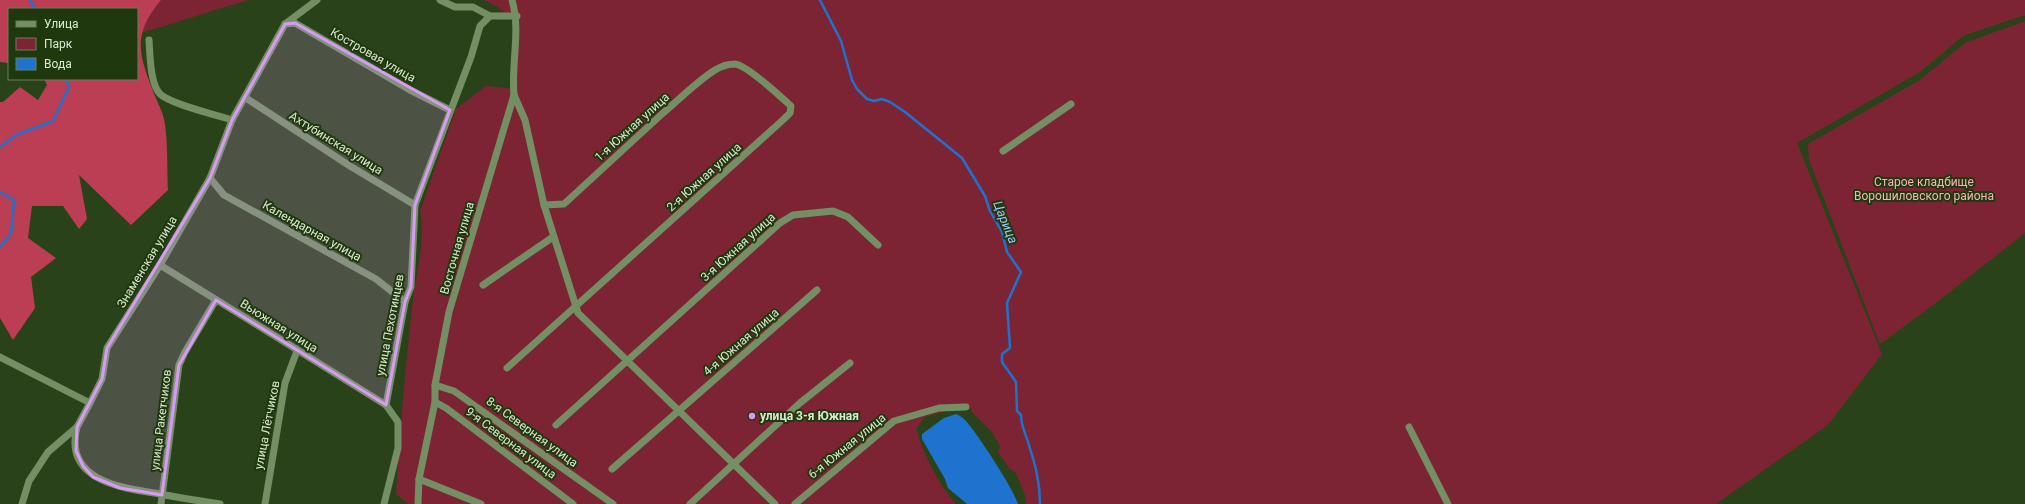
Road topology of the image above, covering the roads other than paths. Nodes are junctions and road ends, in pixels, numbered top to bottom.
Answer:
1 (317, 0) edge
2 (440, 0) edge
3 (512, 0) edge
4 (490, 16) junction
5 (517, 16) junction
6 (285, 24) junction
7 (149, 40) dead end
8 (736, 64) joint
9 (514, 95) junction
10 (246, 98) junction
11 (1071, 104) dead end
12 (450, 110) junction
13 (232, 120) junction
14 (1003, 151) dead end
15 (210, 178) junction
16 (415, 205) junction
17 (544, 205) junction
18 (553, 236) junction
19 (878, 245) dead end
20 (160, 265) junction
21 (484, 285) dead end
22 (817, 290) dead end
23 (216, 300) junction
24 (405, 302) junction
25 (576, 308) junction
26 (298, 351) junction
27 (0, 357) edge
28 (628, 362) junction
29 (850, 363) dead end
30 (507, 368) dead end
31 (435, 385) junction
32 (435, 402) junction
33 (90, 403) junction
34 (386, 405) junction
35 (966, 407) dead end
36 (679, 411) junction
37 (556, 425) dead end
38 (77, 427) junction
39 (1409, 427) dead end
40 (733, 464) junction
41 (612, 469) dead end
42 (419, 479) junction
43 (162, 495) junction
44 (22, 504) edge
45 (161, 504) edge
46 (220, 504) edge
47 (265, 504) edge
48 (384, 504) edge
49 (418, 504) edge
50 (481, 504) edge
51 (573, 504) edge
52 (613, 504) edge
53 (690, 504) edge
54 (775, 504) edge
55 (795, 504) edge
56 (1448, 504) edge

1 - 6 street
2 - 4 street
3 - 5 street, Восточная улица
4 - 5 street
4 - 12 street, улица Пехотинцев
5 - 9 street, Восточная улица
6 - 10 street, Знаменская улица
6 - 12 street, Костровая улица
7 - 13 street
8 - 17 street, 1-я Южная улица
8 - 25 street, 2-я Южная улица
9 - 17 street
9 - 31 street, Восточная улица
10 - 13 street, Знаменская улица
10 - 16 street, Ахтубинская улица
11 - 14 street
12 - 16 street, улица Пехотинцев
13 - 15 street, Знаменская улица
15 - 20 street, Знаменская улица
15 - 24 street, Календарная улица
16 - 24 street, улица Пехотинцев
17 - 18 street
18 - 21 street
18 - 25 street
19 - 28 street, 3-я Южная улица
20 - 23 street, Вьюжная улица
20 - 33 street, Знаменская улица
22 - 36 street, 4-я Южная улица
23 - 26 street, Вьюжная улица
23 - 43 street, улица Ракетчиков
24 - 34 street, улица Пехотинцев
25 - 28 street
25 - 30 street
26 - 34 street, Вьюжная улица
26 - 47 street, улица Лётчиков
27 - 33 street
28 - 36 street
28 - 37 street, 3-я Южная улица
29 - 40 street
31 - 32 street, Восточная улица
31 - 52 street, 8-я Северная улица
32 - 42 street, Восточная улица
32 - 51 street, 9-я Северная улица
33 - 38 street, Знаменская улица
34 - 48 street
35 - 55 street, 6-я Южная улица
36 - 40 street
36 - 41 street, 4-я Южная улица
38 - 43 street
38 - 44 street, Знаменская улица
39 - 56 street
40 - 53 street
40 - 54 street
42 - 49 street, Восточная улица
42 - 50 street
43 - 45 street, улица Ракетчиков
43 - 46 street

